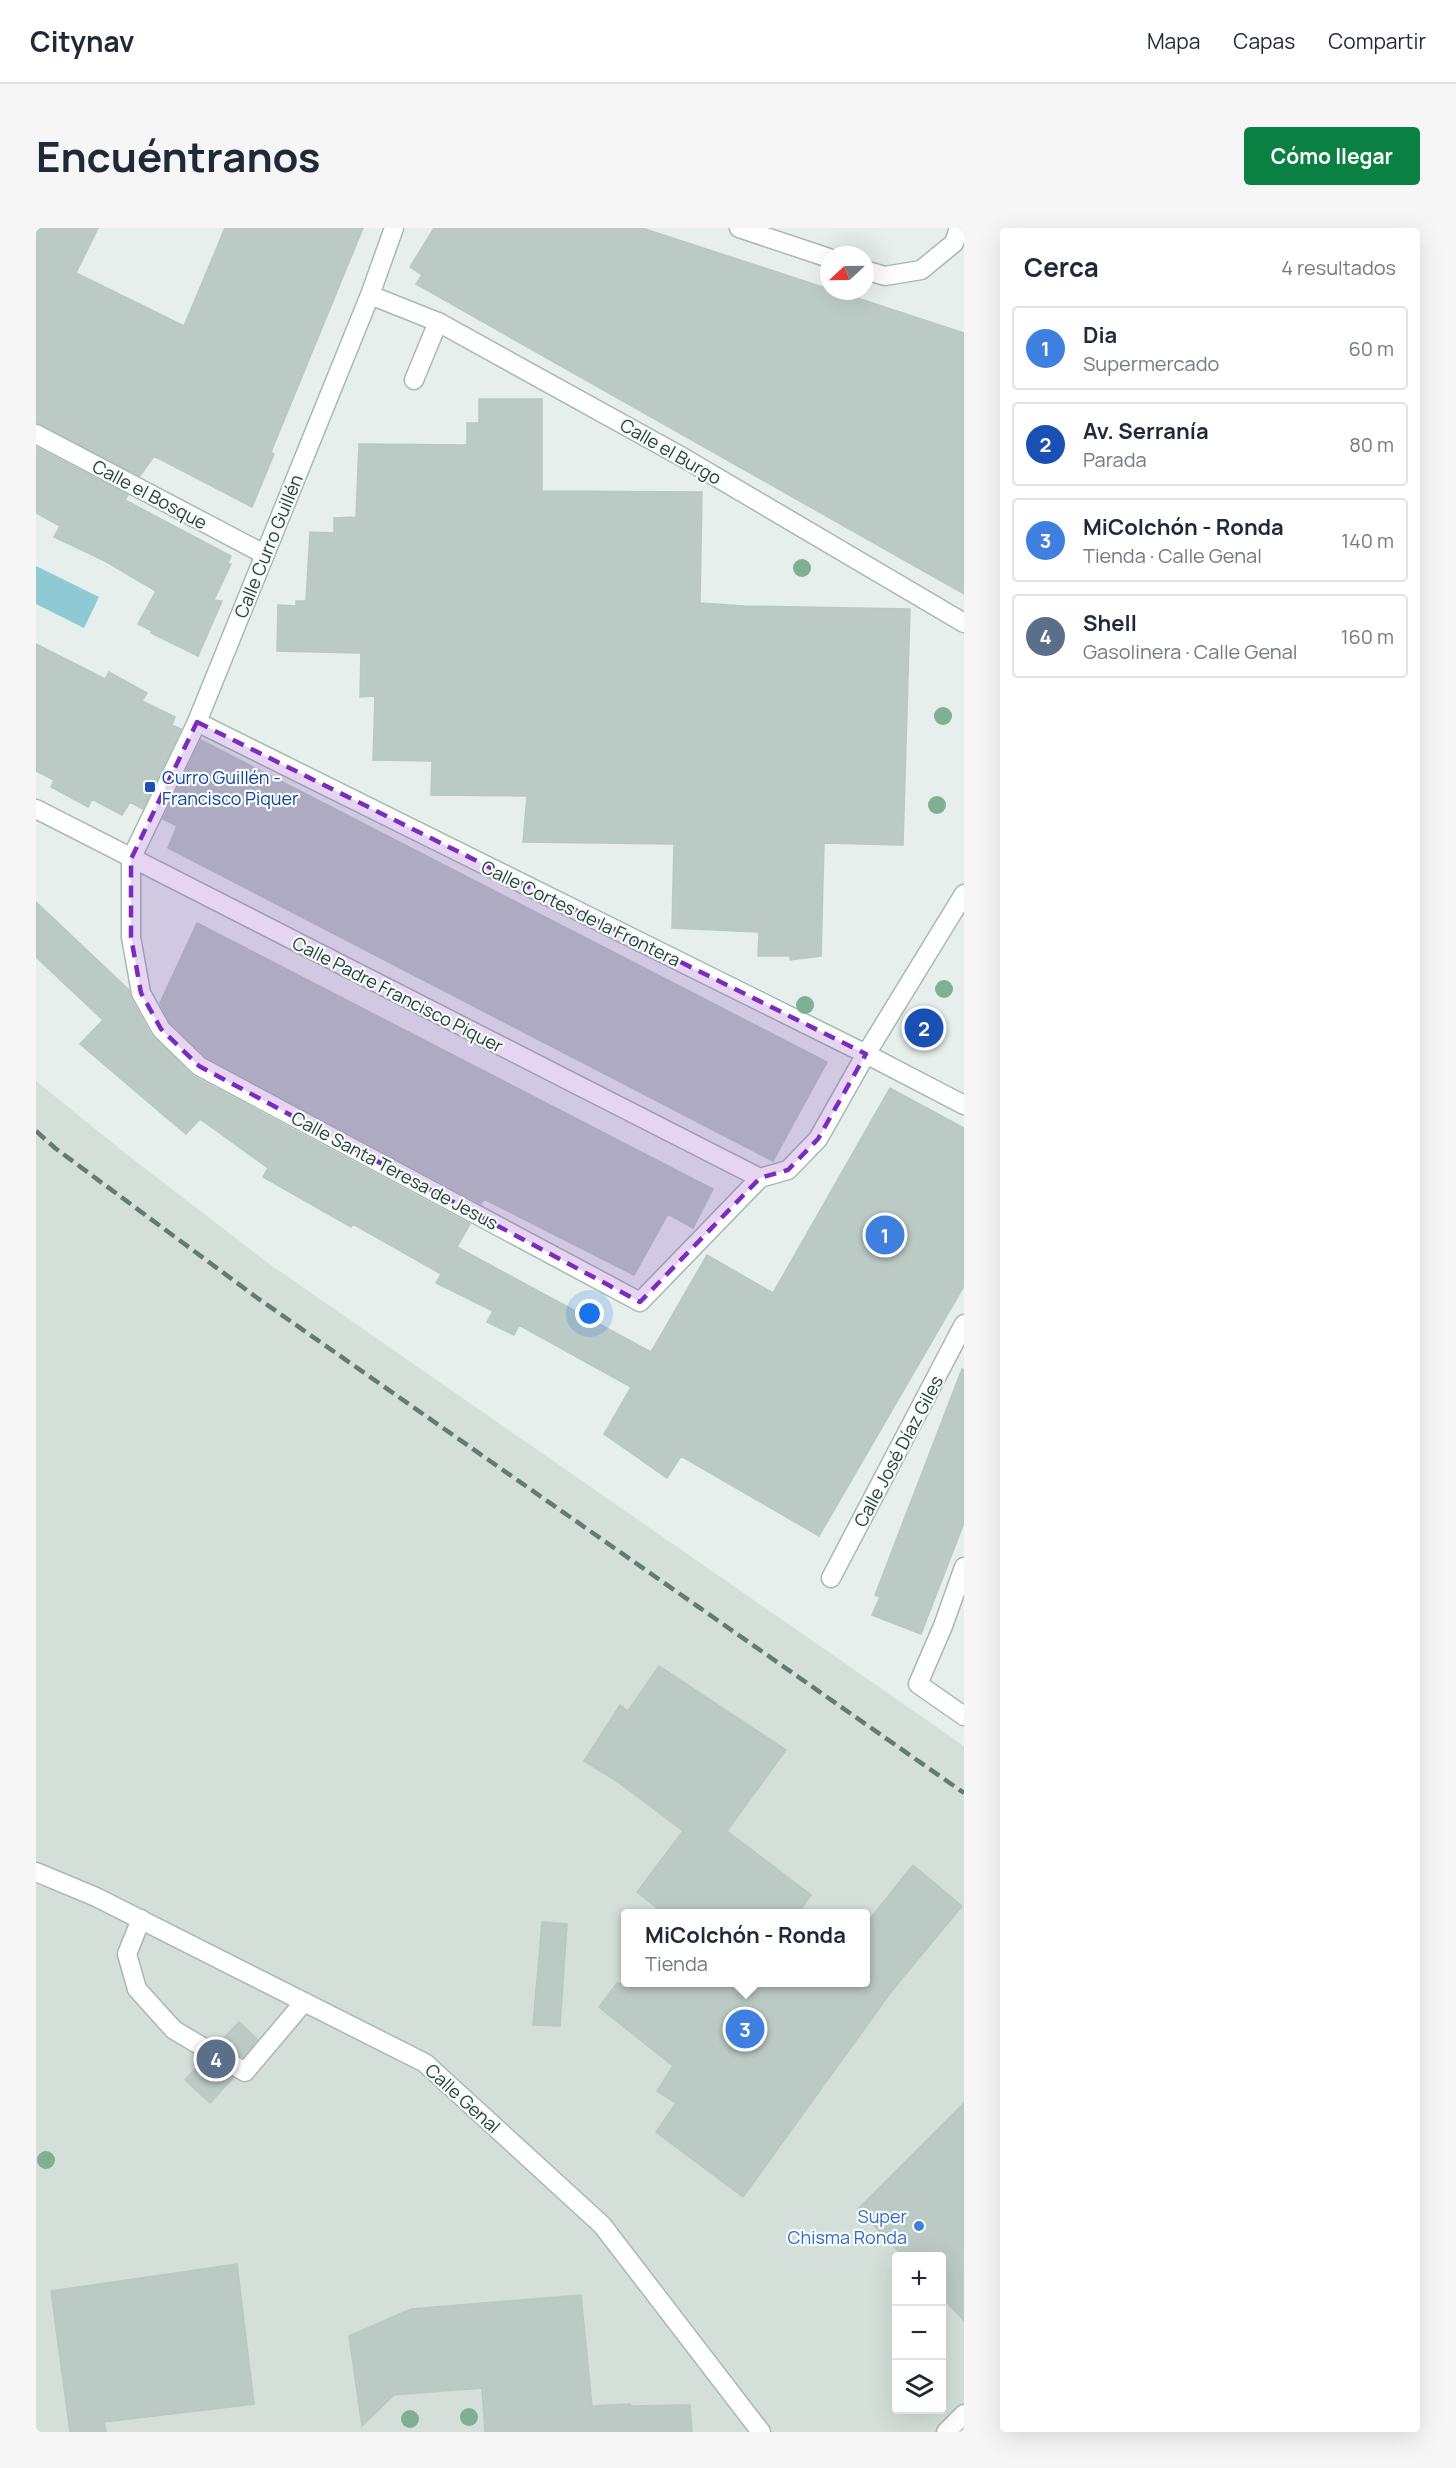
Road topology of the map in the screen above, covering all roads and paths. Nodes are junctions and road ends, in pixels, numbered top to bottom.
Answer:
1 (393, 228) edge
2 (739, 228) edge
3 (959, 228) edge
4 (820, 255) edge
5 (874, 273) edge
6 (370, 295) junction
7 (438, 322) junction
8 (414, 380) dead end
9 (36, 434) edge
10 (264, 554) junction
11 (964, 622) edge
12 (197, 722) junction
13 (36, 809) edge
14 (131, 859) junction
15 (964, 894) edge
16 (867, 1054) junction
17 (964, 1105) edge
18 (760, 1178) junction
19 (964, 1324) edge
20 (964, 1567) edge
21 (831, 1578) dead end
22 (964, 1716) edge
23 (36, 1872) edge
24 (141, 1919) junction
25 (304, 2002) junction
26 (964, 2414) edge
27 (761, 2432) edge
28 (946, 2432) edge

1 - 6 street, Calle Curro Guillén
2 - 4 street
3 - 5 street
6 - 7 street, Calle el Burgo
6 - 10 street, Calle Curro Guillén
7 - 8 street
7 - 11 street, Calle el Burgo
9 - 10 street, Calle el Bosque
10 - 12 street, Calle Curro Guillén
12 - 14 street, Calle Curro Guillén
12 - 16 street, Calle Cortes de la Frontera
13 - 14 street, Calle Padre Francisco Piquer
14 - 18 street, Calle Padre Francisco Piquer
14 - 18 street, Calle Santa Teresa de Jesus
15 - 16 street
16 - 17 street, Calle Cortes de la Frontera
16 - 18 street
19 - 21 street, Calle José Díaz Giles
20 - 22 street
23 - 24 street, Calle Genal
24 - 25 street, Calle Genal
24 - 25 street
25 - 27 street, Calle Genal
26 - 28 street

